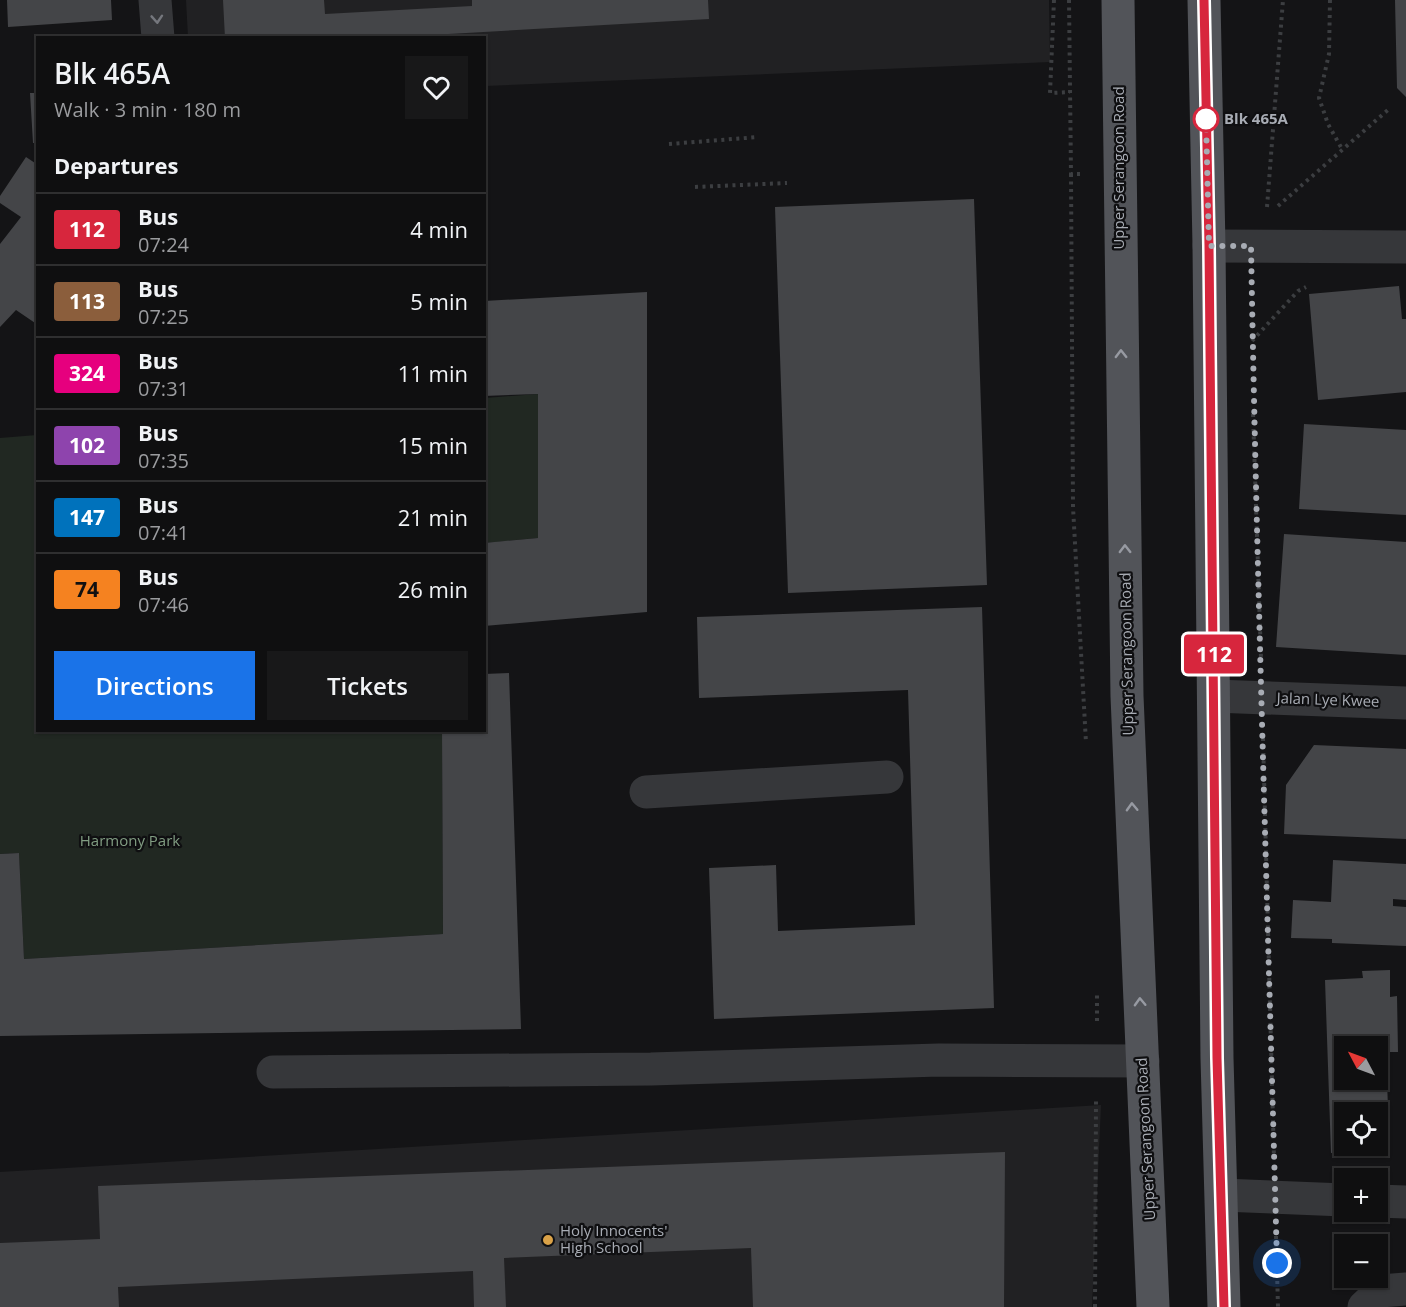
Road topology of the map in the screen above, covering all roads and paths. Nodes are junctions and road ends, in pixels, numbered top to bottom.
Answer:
1 (155, 0) edge
2 (1054, 0) edge
3 (1069, 0) edge
4 (1118, 0) edge
5 (1204, 0) edge
6 (1283, 0) edge
7 (1330, 0) edge
8 (158, 36) edge
9 (1389, 110) dead end
10 (758, 137) dead end
11 (669, 144) dead end
12 (1342, 149) junction
13 (1071, 174) dead end
14 (787, 183) dead end
15 (695, 187) dead end
16 (1267, 217) junction
17 (1209, 246) junction
18 (1251, 246) junction
19 (1406, 247) edge
20 (1313, 284) dead end
21 (1252, 329) dead end
22 (1252, 341) junction
23 (1252, 353) dead end
24 (1253, 411) dead end
25 (1214, 696) junction
26 (1262, 698) junction
27 (1406, 703) edge
28 (1086, 745) dead end
29 (887, 777) dead end
30 (646, 792) dead end
31 (1097, 992) dead end
32 (1143, 1060) junction
33 (1096, 1061) junction
34 (273, 1072) dead end
35 (1222, 1195) junction
36 (1275, 1198) junction
37 (1334, 1200) edge
38 (1388, 1201) edge
39 (1406, 1202) edge
40 (1406, 1289) edge
41 (1095, 1307) edge
42 (1153, 1307) edge
43 (1224, 1307) edge
44 (1278, 1307) edge
45 (1364, 1307) edge

1 -> 8 street
2 - 3 path
32 -> 4 main road, Upper Serangoon Road
5 - 17 main road
6 - 16 path
7 - 12 path
9 - 12 path
10 - 11 path
12 - 16 path
13 - 28 path
14 - 15 path
16 - 18 path
17 - 18 street
17 - 25 main road
18 - 19 street
20 - 22 path
21 - 22 path
22 - 23 path
24 - 26 path
25 - 26 street, Jalan Lye Kwee
25 - 35 main road
26 - 27 street, Jalan Lye Kwee
26 - 36 path
29 - 30 street
31 - 33 path
32 - 33 street
32 - 42 main road, Upper Serangoon Road
33 - 34 street
33 - 41 path
35 - 36 street
35 - 43 main road
36 - 37 street
36 - 44 path
38 - 39 street
40 - 45 street

